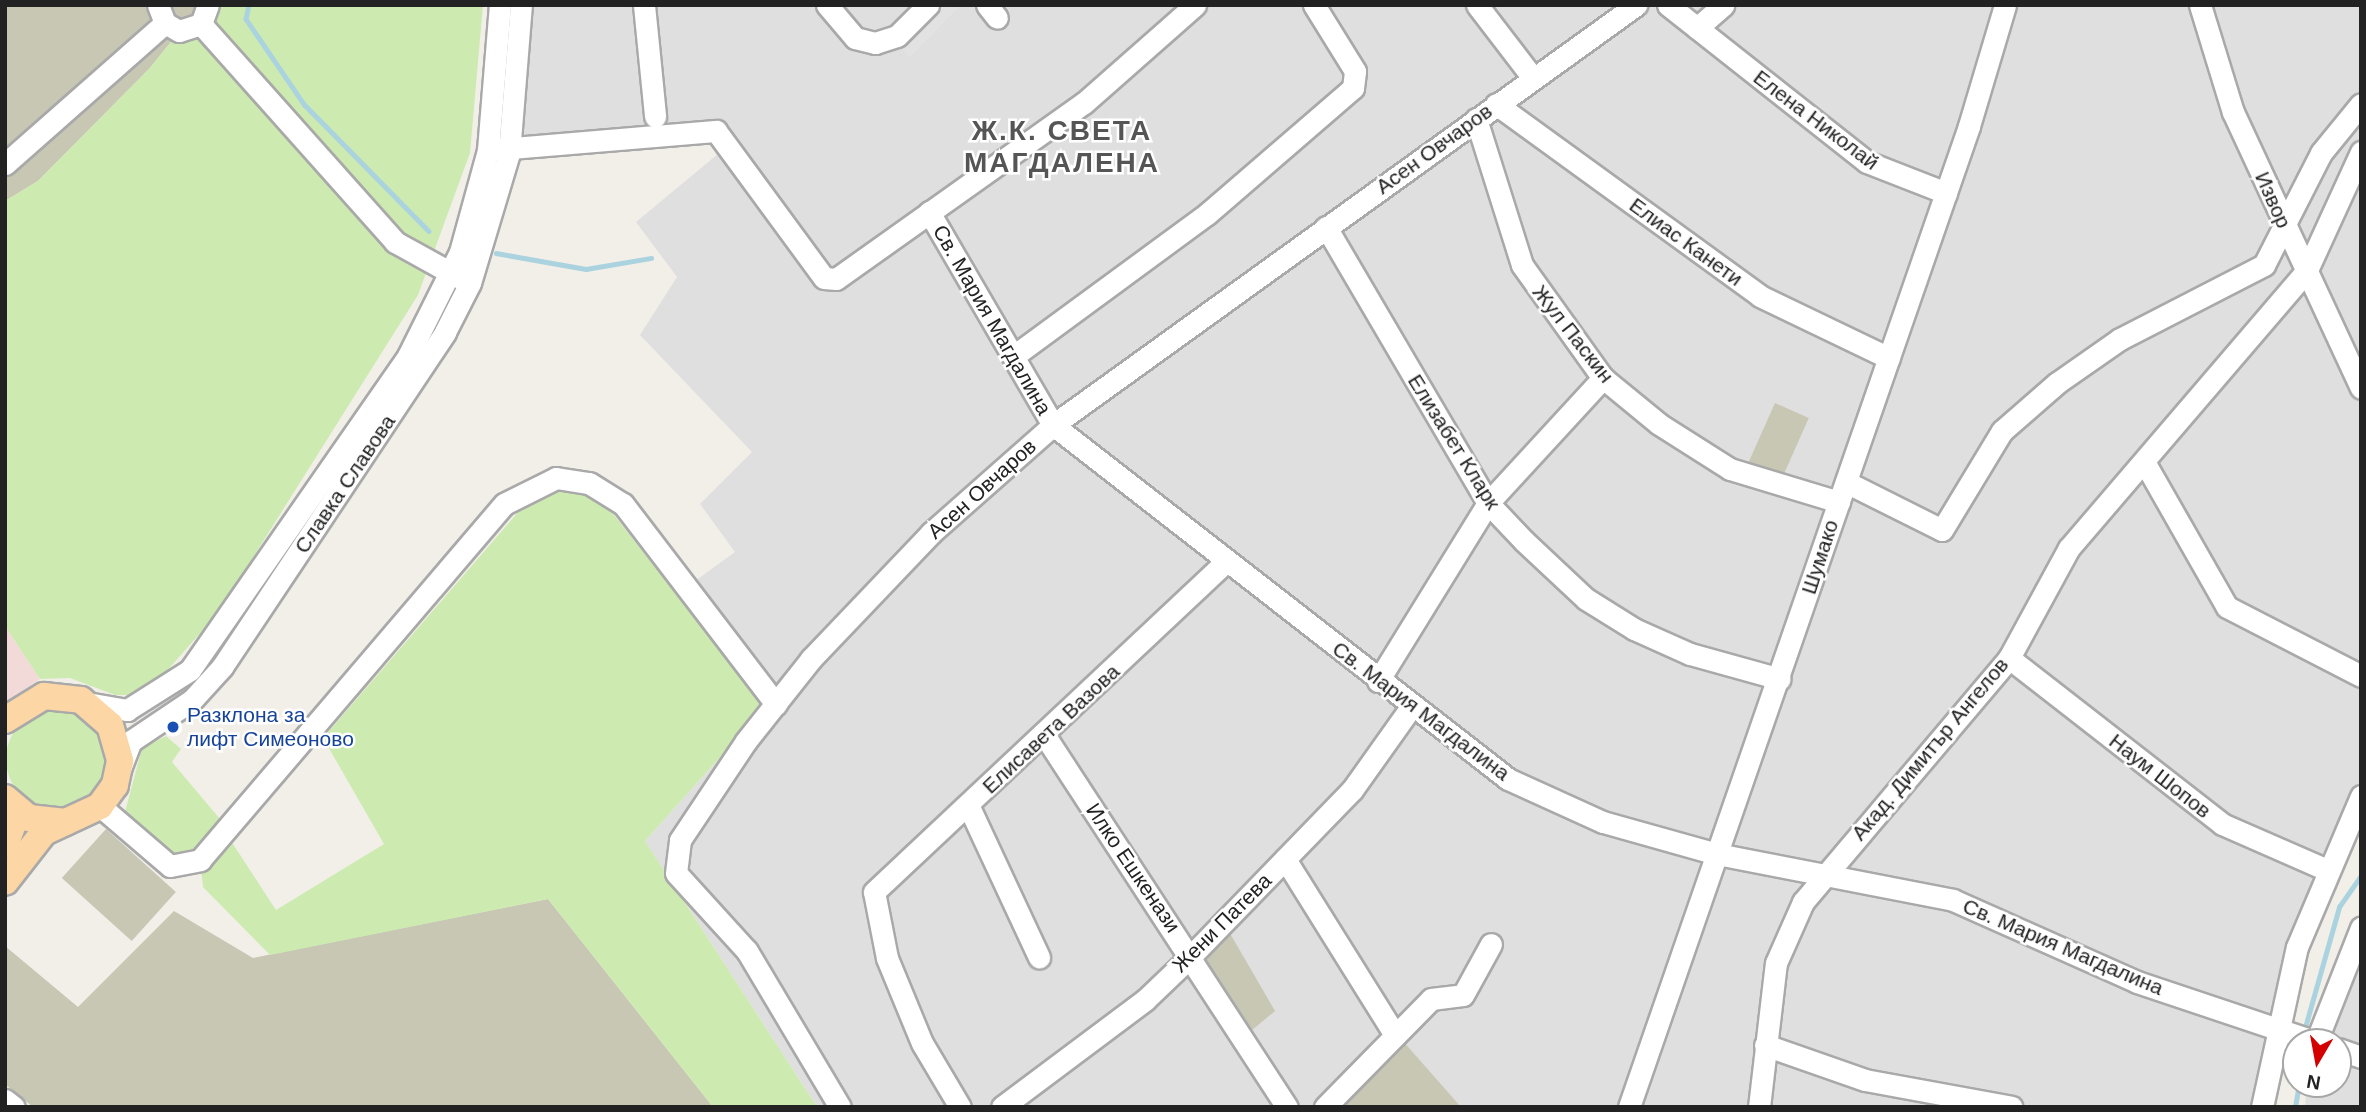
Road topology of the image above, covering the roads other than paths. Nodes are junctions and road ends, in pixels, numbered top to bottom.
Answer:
1 (500, 5) edge
2 (521, 5) edge
3 (644, 5) edge
4 (827, 5) edge
5 (928, 5) edge
6 (1195, 5) edge
7 (1314, 5) edge
8 (1477, 5) edge
9 (1636, 5) edge
10 (1668, 5) edge
11 (1723, 5) edge
12 (2005, 5) edge
13 (2200, 5) edge
14 (162, 14) edge
15 (204, 14) edge
16 (1697, 28) junction
17 (1533, 78) junction
18 (1496, 104) junction
19 (2361, 104) edge
20 (655, 116) dead end
21 (1476, 119) junction
22 (499, 152) junction
23 (2361, 152) edge
24 (5, 164) edge
25 (1946, 193) junction
26 (929, 212) junction
27 (1326, 227) junction
28 (2286, 230) junction
29 (2307, 270) junction
30 (450, 272) junction
31 (470, 283) junction
32 (1015, 355) junction
33 (1889, 358) junction
34 (1603, 378) junction
35 (2361, 388) edge
36 (1053, 425) junction
37 (2146, 465) junction
38 (1842, 492) junction
39 (1488, 503) junction
40 (1225, 562) junction
41 (2009, 658) junction
42 (2361, 676) edge
43 (1780, 679) junction
44 (1378, 681) junction
45 (81, 701) junction
46 (776, 704) junction
47 (1411, 707) junction
48 (5, 720) edge
49 (1045, 736) junction
50 (118, 773) junction
51 (2361, 796) edge
52 (7, 801) edge
53 (100, 806) junction
54 (969, 807) junction
55 (66, 822) junction
56 (5, 845) edge
57 (1717, 854) junction
58 (1285, 859) junction
59 (2325, 869) junction
60 (1820, 879) junction
61 (5, 882) edge
62 (2361, 928) edge
63 (1492, 944) dead end
64 (1191, 956) junction
65 (1039, 957) dead end
66 (2276, 1028) junction
67 (2322, 1028) edge
68 (2282, 1030) edge
69 (1395, 1035) junction
70 (1765, 1045) junction
71 (5, 1100) edge
72 (1759, 1104) edge
73 (14, 1107) edge
74 (839, 1107) edge
75 (960, 1107) edge
76 (1002, 1107) edge
77 (1287, 1107) edge
78 (1325, 1107) edge
79 (1629, 1107) edge
80 (2012, 1107) edge
81 (2262, 1107) edge

1 - 22 street, Славка Славова
2 - 22 street, Славка Славова
3 - 20 street
4 - 5 street
6 - 26 street
7 - 32 street
8 - 17 street
9 - 17 street, Асен Овчаров
10 - 16 street
11 - 16 street
12 - 25 street, Шумако
13 - 28 street, Извор
14 - 15 street
14 - 24 street
15 - 30 street
16 - 25 street, Елена Николай
17 - 18 street, Асен Овчаров
18 - 21 street, Асен Овчаров
18 - 33 street, Елиас Канети
19 - 28 street
21 - 27 street, Асен Овчаров
21 - 34 street, Жул Паскин
22 - 26 street
22 - 30 street, Славка Славова
22 - 31 street, Славка Славова
23 - 29 street, Акад. Димитър Ангелов
25 - 33 street, Шумако
26 - 32 street, Св. Мария Магдалина
27 - 36 street, Асен Овчаров
27 - 39 street, Елизабет Кларк
28 - 29 street, Извор
28 - 38 street, Жул Паскин
29 - 35 street, Извор
29 - 37 street, Акад. Димитър Ангелов
30 - 31 street
30 - 45 street, Славка Славова
31 - 50 street, Славка Славова
32 - 36 street, Св. Мария Магдалина
33 - 38 street, Шумако
34 - 38 street, Жул Паскин
34 - 39 street
36 - 40 street, Св. Мария Магдалина
36 - 46 street, Асен Овчаров
37 - 41 street, Акад. Димитър Ангелов
37 - 42 street
38 - 43 street, Шумако
39 - 43 street, Елизабет Кларк
39 - 44 street
40 - 44 street, Св. Мария Магдалина
40 - 49 street, Елисавета Вазова
41 - 59 street, Наум Шопов
41 - 60 street, Акад. Димитър Ангелов
43 - 57 street, Шумако
44 - 47 street, Св. Мария Магдалина
45 - 48 main road
45 - 50 main road
46 - 53 street
46 - 74 street, Асен Овчаров
47 - 57 street, Св. Мария Магдалина
47 - 58 street, Жени Патева
49 - 54 street, Елисавета Вазова
49 - 64 street, Илко Ешкенази
50 - 53 main road
51 - 59 street
52 - 55 main road
52 - 56 main road
53 - 55 main road
54 - 65 street
54 - 75 street, Елисавета Вазова
55 - 61 main road
57 - 60 street, Св. Мария Магдалина
57 - 79 street, Шумако
58 - 64 street, Жени Патева
58 - 69 street
59 - 66 street
60 - 66 street, Св. Мария Магдалина
60 - 70 street, Акад. Димитър Ангелов
62 - 67 street
63 - 69 street
64 - 76 street, Жени Патева
64 - 77 street, Илко Ешкенази
66 - 68 street, Св. Мария Магдалина
66 - 81 street
69 - 78 street
70 - 72 street, Акад. Димитър Ангелов
70 - 80 street
71 - 73 street

